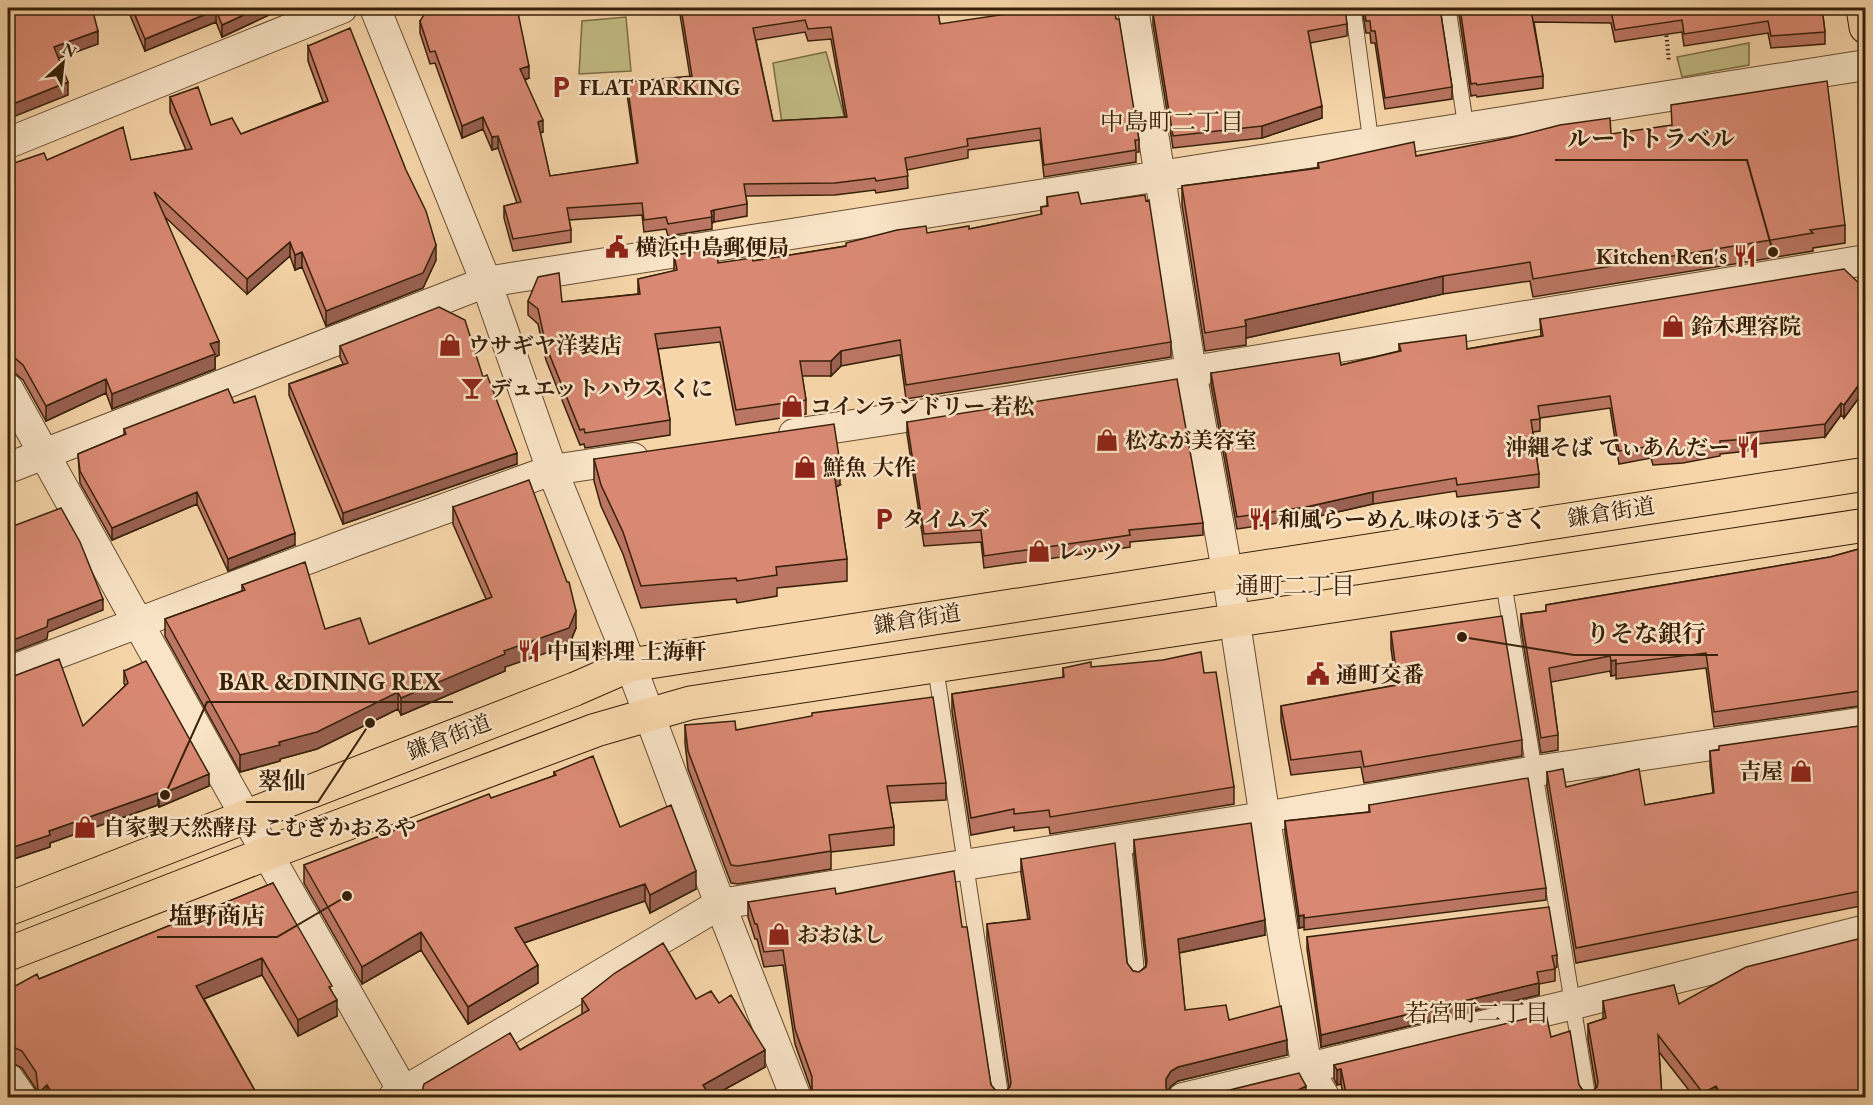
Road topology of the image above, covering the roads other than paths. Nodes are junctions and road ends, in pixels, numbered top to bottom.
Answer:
1 (342, 8) edge
2 (375, 8) edge
3 (1133, 8) edge
4 (1353, 8) edge
5 (1448, 8) edge
6 (1863, 8) edge
7 (1866, 27) edge
8 (1866, 65) edge
9 (1466, 128) junction
10 (8, 143) edge
11 (1371, 143) junction
12 (1161, 176) junction
13 (1866, 260) edge
14 (486, 282) junction
15 (1191, 371) junction
16 (8, 389) edge
17 (764, 438) edge
18 (44, 453) junction
19 (658, 454) edge
20 (8, 468) edge
21 (552, 470) junction
22 (1866, 474) edge
23 (1866, 525) edge
24 (1227, 571) junction
25 (1503, 579) junction
26 (1233, 619) junction
27 (138, 622) junction
28 (935, 664) junction
29 (630, 665) junction
30 (8, 672) edge
31 (649, 713) junction
32 (1866, 722) edge
33 (1536, 771) junction
34 (246, 814) junction
35 (1264, 817) junction
36 (1123, 840) junction
37 (268, 853) junction
38 (964, 865) junction
39 (720, 904) junction
40 (8, 909) edge
41 (1866, 930) edge
42 (8, 954) edge
43 (1137, 977) edge
44 (1574, 1004) junction
45 (1306, 1068) junction
46 (8, 1078) edge
47 (401, 1096) edge
48 (22, 1098) edge
49 (796, 1098) edge
50 (1001, 1098) edge
51 (1183, 1098) edge
52 (1325, 1098) edge
53 (1588, 1098) edge

1 - 10 street
2 - 14 street
3 - 12 street
4 - 11 lane
5 - 9 lane
6 - 7 main road
8 - 9 street
9 - 11 street
11 - 12 street
12 - 14 street
12 - 15 street
13 - 15 street
14 - 18 street
14 - 21 street
15 - 17 street
15 - 24 street
16 - 18 street
18 - 20 street
18 - 27 street
19 - 21 street
21 - 27 street
21 - 29 street
22 - 24 main road, 鎌倉街道
23 - 25 main road, 鎌倉街道
24 - 26 street
24 - 29 main road, 鎌倉街道
25 - 26 main road, 鎌倉街道
25 - 33 lane
26 - 28 main road, 鎌倉街道
26 - 35 street
27 - 30 street
27 - 34 street
28 - 31 main road, 鎌倉街道
28 - 38 lane
29 - 31 street
29 - 34 main road, 鎌倉街道
31 - 37 main road, 鎌倉街道
31 - 39 street
32 - 33 street
33 - 35 street
33 - 44 lane
34 - 37 street
34 - 40 main road, 鎌倉街道
35 - 36 street
35 - 45 street
36 - 38 street
36 - 43 lane
37 - 42 main road, 鎌倉街道
37 - 47 street
38 - 39 street
38 - 50 lane
39 - 47 street
39 - 49 street
41 - 44 street
44 - 45 street
44 - 53 lane
45 - 51 street
45 - 52 street
46 - 48 street

